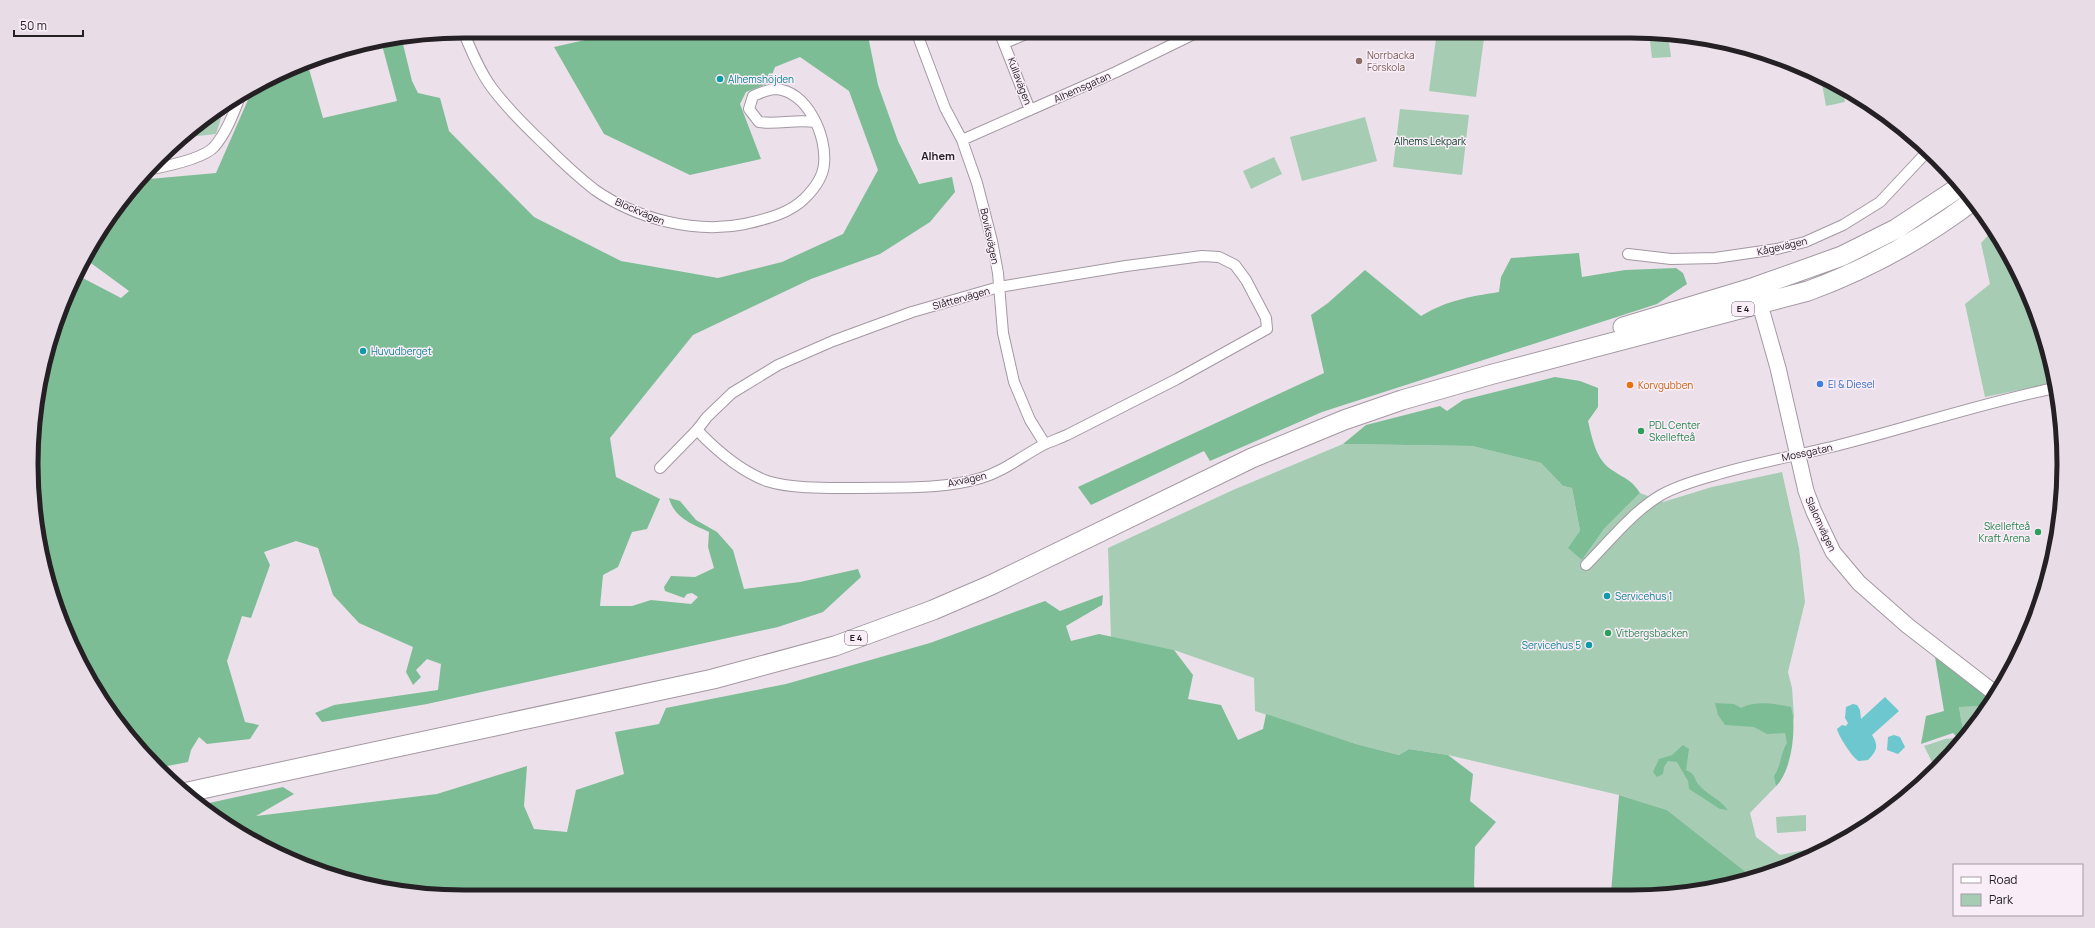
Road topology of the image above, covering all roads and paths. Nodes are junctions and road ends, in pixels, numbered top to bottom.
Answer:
1 (466, 38) edge
2 (919, 38) edge
3 (1003, 38) edge
4 (1017, 38) edge
5 (1186, 38) edge
6 (1005, 43) junction
7 (237, 104) edge
8 (1030, 110) junction
9 (815, 122) junction
10 (962, 140) junction
11 (1924, 155) edge
12 (158, 168) edge
13 (1956, 189) edge
14 (1968, 204) edge
15 (1628, 254) dead end
16 (999, 287) junction
17 (1758, 296) junction
18 (1267, 329) joint
19 (2050, 389) edge
20 (697, 430) junction
21 (1045, 444) junction
22 (1797, 454) junction
23 (660, 468) dead end
24 (1586, 566) dead end
25 (1992, 691) edge
26 (182, 783) edge
27 (192, 791) edge

1 - 9 street, Blockvägen
2 - 10 street, Boviksvägen
3 - 6 street, Kullavägen
4 - 6 street
5 - 8 street, Alhemsgatan
6 - 8 street, Kullavägen
7 - 12 street
8 - 10 street, Alhemsgatan
9 - 9 street, Blockvägen
10 - 16 street, Boviksvägen
11 - 15 street, Kågevägen
13 - 17 highway, E 4
14 - 17 highway, E 4
16 - 18 street, Slåttervägen
16 - 20 street, Slåttervägen
16 - 21 street, Boviksvägen
17 - 22 street, Slalomvägen
17 - 26 highway, E 4
17 - 27 highway, E 4
18 - 21 street, Axvägen
19 - 22 street, Mossgatan
20 - 21 street, Axvägen
20 - 23 street, Slåttervägen
22 - 24 street, Mossgatan
22 - 25 street, Slalomvägen

